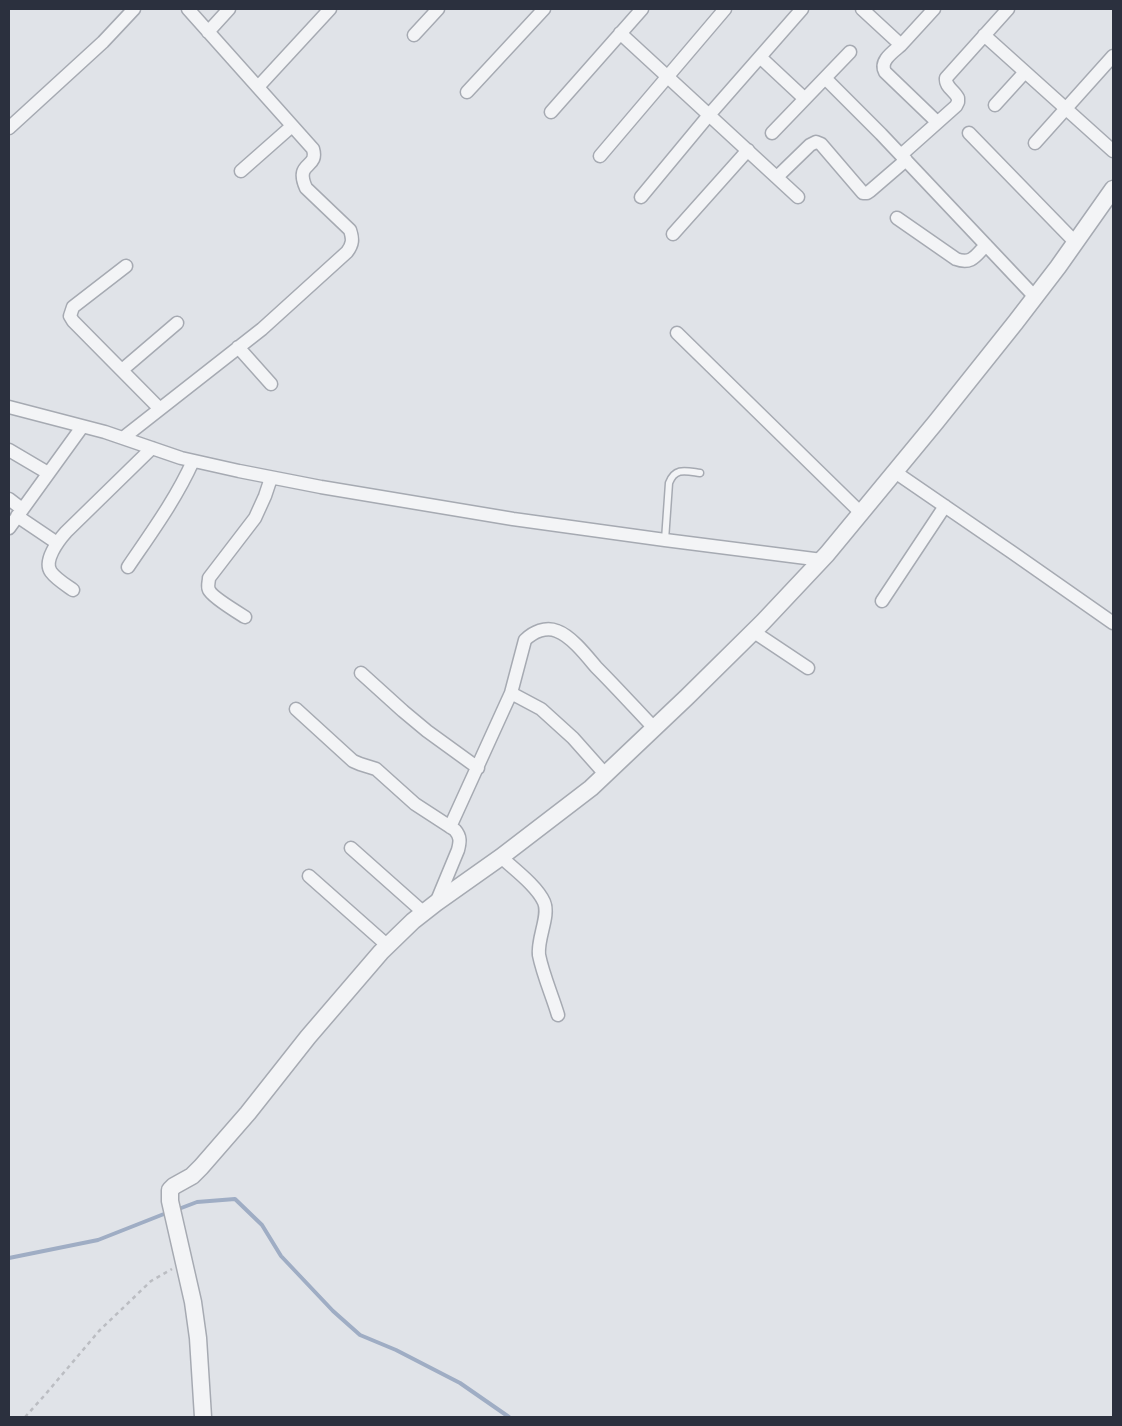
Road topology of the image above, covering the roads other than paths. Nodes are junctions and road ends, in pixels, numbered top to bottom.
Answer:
1 (134, 9) edge
2 (188, 9) edge
3 (229, 9) edge
4 (330, 9) edge
5 (438, 9) edge
6 (544, 9) edge
7 (642, 9) edge
8 (725, 9) edge
9 (802, 9) edge
10 (862, 9) edge
11 (934, 9) edge
12 (1008, 9) edge
13 (208, 32) junction
14 (620, 33) junction
15 (414, 35) dead end
16 (984, 35) junction
17 (901, 45) junction
18 (850, 52) dead end
19 (1113, 56) edge
20 (760, 57) junction
21 (1025, 72) junction
22 (668, 77) junction
23 (825, 78) junction
24 (258, 88) junction
25 (467, 92) dead end
26 (805, 99) junction
27 (995, 105) dead end
28 (1066, 108) junction
29 (551, 112) dead end
30 (709, 115) junction
31 (937, 122) junction
32 (292, 126) junction
33 (9, 128) edge
34 (772, 133) dead end
35 (969, 133) dead end
36 (1035, 143) dead end
37 (748, 150) junction
38 (1113, 151) edge
39 (600, 156) dead end
40 (904, 158) junction
41 (241, 171) dead end
42 (777, 177) junction
43 (1113, 189) edge
44 (641, 197) dead end
45 (798, 197) dead end
46 (897, 218) dead end
47 (673, 234) dead end
48 (1075, 242) junction
49 (986, 245) junction
50 (126, 266) dead end
51 (1035, 297) junction
52 (177, 323) dead end
53 (676, 332) dead end
54 (238, 347) junction
55 (122, 370) junction
56 (271, 384) dead end
57 (9, 407) edge
58 (160, 409) junction
59 (82, 426) junction
60 (123, 438) junction
61 (152, 448) junction
62 (9, 450) edge
63 (193, 461) junction
64 (895, 472) junction
65 (48, 473) junction
66 (700, 473) dead end
67 (271, 478) junction
68 (9, 499) edge
69 (945, 506) junction
70 (20, 513) junction
71 (861, 513) junction
72 (9, 528) edge
73 (665, 540) junction
74 (57, 543) junction
75 (822, 560) junction
76 (128, 567) dead end
77 (73, 590) dead end
78 (882, 601) dead end
79 (245, 618) dead end
80 (1113, 623) edge
81 (754, 632) junction
82 (808, 668) dead end
83 (361, 673) dead end
84 (511, 693) junction
85 (296, 709) dead end
86 (654, 728) junction
87 (478, 768) junction
88 (605, 774) junction
89 (450, 827) junction
90 (351, 848) dead end
91 (501, 858) junction
92 (309, 876) dead end
93 (429, 908) junction
94 (388, 946) junction
95 (558, 1015) dead end
96 (203, 1417) edge

1 - 33 street
2 - 13 street
3 - 13 street
4 - 24 street
5 - 15 street
6 - 25 street
7 - 14 street
8 - 22 street
9 - 20 street
10 - 17 street
11 - 17 street
12 - 16 street
13 - 24 street
14 - 22 street
14 - 29 street
16 - 21 street
16 - 31 street
17 - 31 street
18 - 23 street
19 - 28 street
20 - 26 street
20 - 30 street
21 - 27 street
21 - 28 street
22 - 30 street
22 - 39 street
23 - 26 street
23 - 40 street
24 - 32 street
26 - 34 street
28 - 36 street
28 - 38 street
30 - 37 street
30 - 44 street
31 - 40 street
32 - 41 street
32 - 54 street
35 - 48 street
37 - 42 street
37 - 47 street
40 - 42 street
40 - 49 street
42 - 45 street
43 - 48 street
46 - 49 street
48 - 51 street
49 - 51 street
50 - 55 street
51 - 64 street
52 - 55 street
53 - 71 street
54 - 56 street
54 - 58 street
55 - 58 street
57 - 59 street
58 - 60 street
59 - 60 street
59 - 65 street
60 - 61 street
61 - 63 street
61 - 74 street
62 - 65 street
63 - 67 street
63 - 76 street
64 - 69 street
64 - 71 street
65 - 70 street
66 - 73 lane
67 - 73 street
67 - 79 street
68 - 70 street
69 - 78 street
69 - 80 street
70 - 72 street
70 - 74 street
71 - 75 street
73 - 75 street
74 - 77 street
75 - 81 street
81 - 82 street
81 - 86 street
83 - 87 street
84 - 86 street
84 - 87 street
84 - 88 street
85 - 89 street
86 - 88 street
87 - 89 street
88 - 91 street
89 - 93 street
90 - 93 street
91 - 93 street
91 - 95 street
92 - 94 street
93 - 94 street
94 - 96 street

